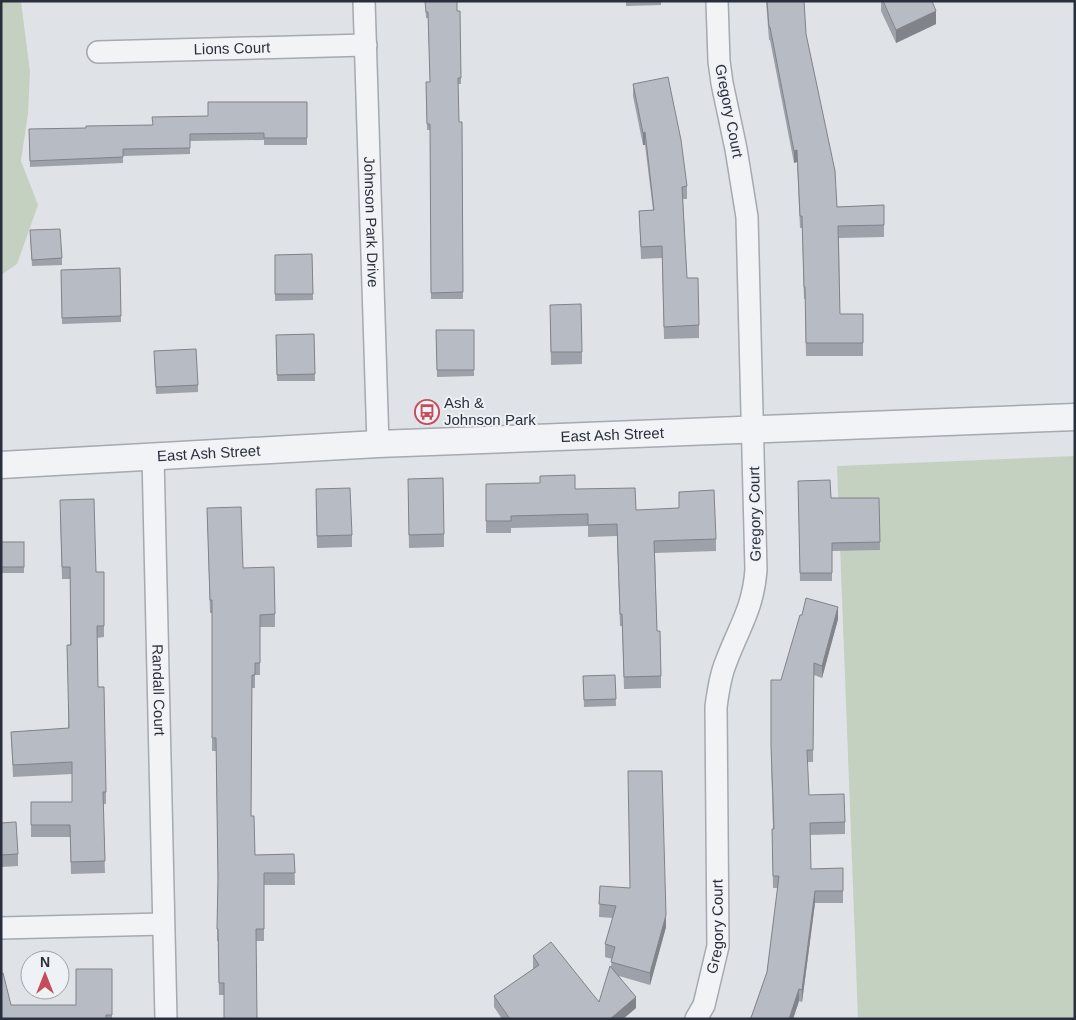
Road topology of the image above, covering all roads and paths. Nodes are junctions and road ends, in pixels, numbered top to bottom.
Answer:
1 (364, 1) edge
2 (717, 1) edge
3 (366, 46) junction
4 (98, 52) dead end
5 (1075, 417) edge
6 (754, 429) junction
7 (378, 444) junction
8 (153, 456) junction
9 (1, 465) edge
10 (163, 924) junction
11 (1, 928) edge
12 (166, 1019) edge
13 (696, 1019) edge

1 - 3 street, Johnson Park Drive
2 - 6 street, Gregory Court
3 - 4 street, Lions Court
3 - 7 street, Johnson Park Drive
5 - 6 street, East Ash Street
6 - 7 street, East Ash Street
6 - 13 street, Gregory Court
7 - 8 street, East Ash Street
8 - 9 street, East Ash Street
8 - 10 street, Randall Court
10 - 11 street
10 - 12 street, Randall Court

